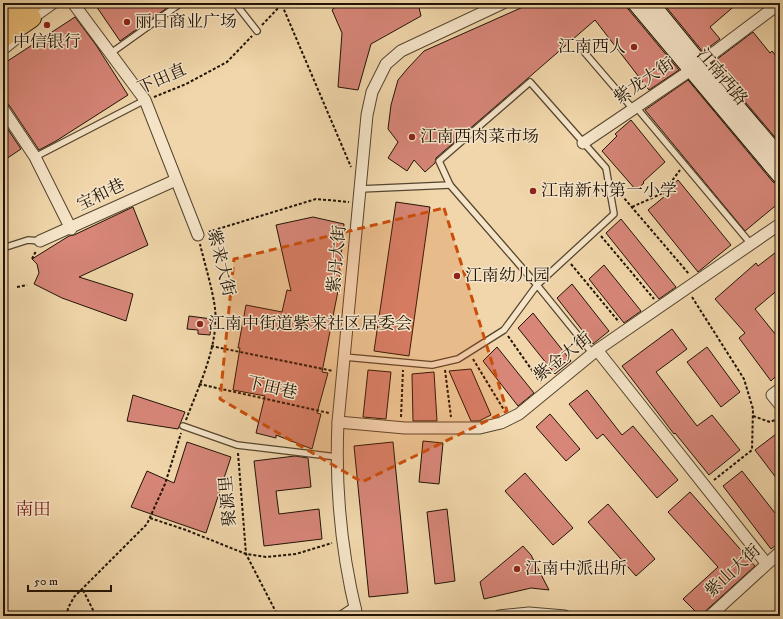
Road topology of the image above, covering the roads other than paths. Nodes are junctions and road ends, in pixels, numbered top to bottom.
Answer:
1 (53, 3) edge
2 (73, 3) edge
3 (181, 3) edge
4 (235, 3) edge
5 (503, 3) edge
6 (635, 3) edge
7 (651, 3) edge
8 (780, 3) edge
9 (489, 6) edge
10 (26, 8) edge
11 (3, 10) edge
12 (3, 26) edge
13 (257, 31) road end
14 (3, 38) edge
15 (3, 49) edge
16 (111, 53) junction
17 (585, 53) dead end
18 (695, 67) junction
19 (146, 100) junction
20 (634, 108) junction
21 (3, 109) edge
22 (583, 143) junction
23 (35, 157) junction
24 (780, 157) edge
25 (780, 176) edge
26 (176, 180) junction
27 (450, 185) junction
28 (360, 189) junction
29 (780, 224) edge
30 (71, 228) junction
31 (198, 235) road end
32 (40, 241) joint
33 (751, 244) junction
34 (3, 248) edge
35 (537, 285) junction
36 (595, 352) junction
37 (344, 358) junction
38 (776, 392) edge
39 (780, 405) edge
40 (338, 419) junction
41 (183, 426) road end
42 (337, 457) junction
43 (780, 552) edge
44 (766, 563) junction
45 (356, 612) edge
46 (343, 616) edge
47 (499, 616) edge
48 (565, 616) edge
49 (710, 616) edge

1 - 10 street
2 - 16 street, 紫来大街
3 - 16 lane
4 - 13 lane
5 - 9 street, 紫丹大街
6 - 18 main road, 江南西路
7 - 18 main road
8 - 18 street, 紫龙大街
9 - 28 street, 紫丹大街
10 - 11 main road
10 - 12 main road
10 - 14 highway
10 - 15 street
16 - 19 street, 紫来大街
17 - 20 lane
18 - 20 street, 紫龙大街
18 - 24 main road
18 - 25 main road, 江南西路
19 - 23 lane, 下田直
19 - 26 street, 紫来大街
20 - 22 street, 紫龙大街
20 - 33 lane
21 - 23 street
22 - 27 lane
22 - 35 lane
23 - 30 street
26 - 30 street, 宝和巷
26 - 31 street, 紫来大街
27 - 28 lane
27 - 35 lane
28 - 37 street, 紫丹大街
29 - 33 street, 紫金大街
30 - 32 street, 宝和巷
32 - 34 lane
33 - 36 street, 紫金大街
35 - 36 lane
35 - 37 lane
36 - 40 street, 紫金大街
36 - 44 street
37 - 40 street, 紫丹大街
38 - 39 street
40 - 42 street, 紫丹大街
41 - 42 lane
42 - 45 street, 紫丹大街
43 - 44 street, 紫山大街
44 - 49 street, 紫山大街
45 - 46 street
47 - 48 street

